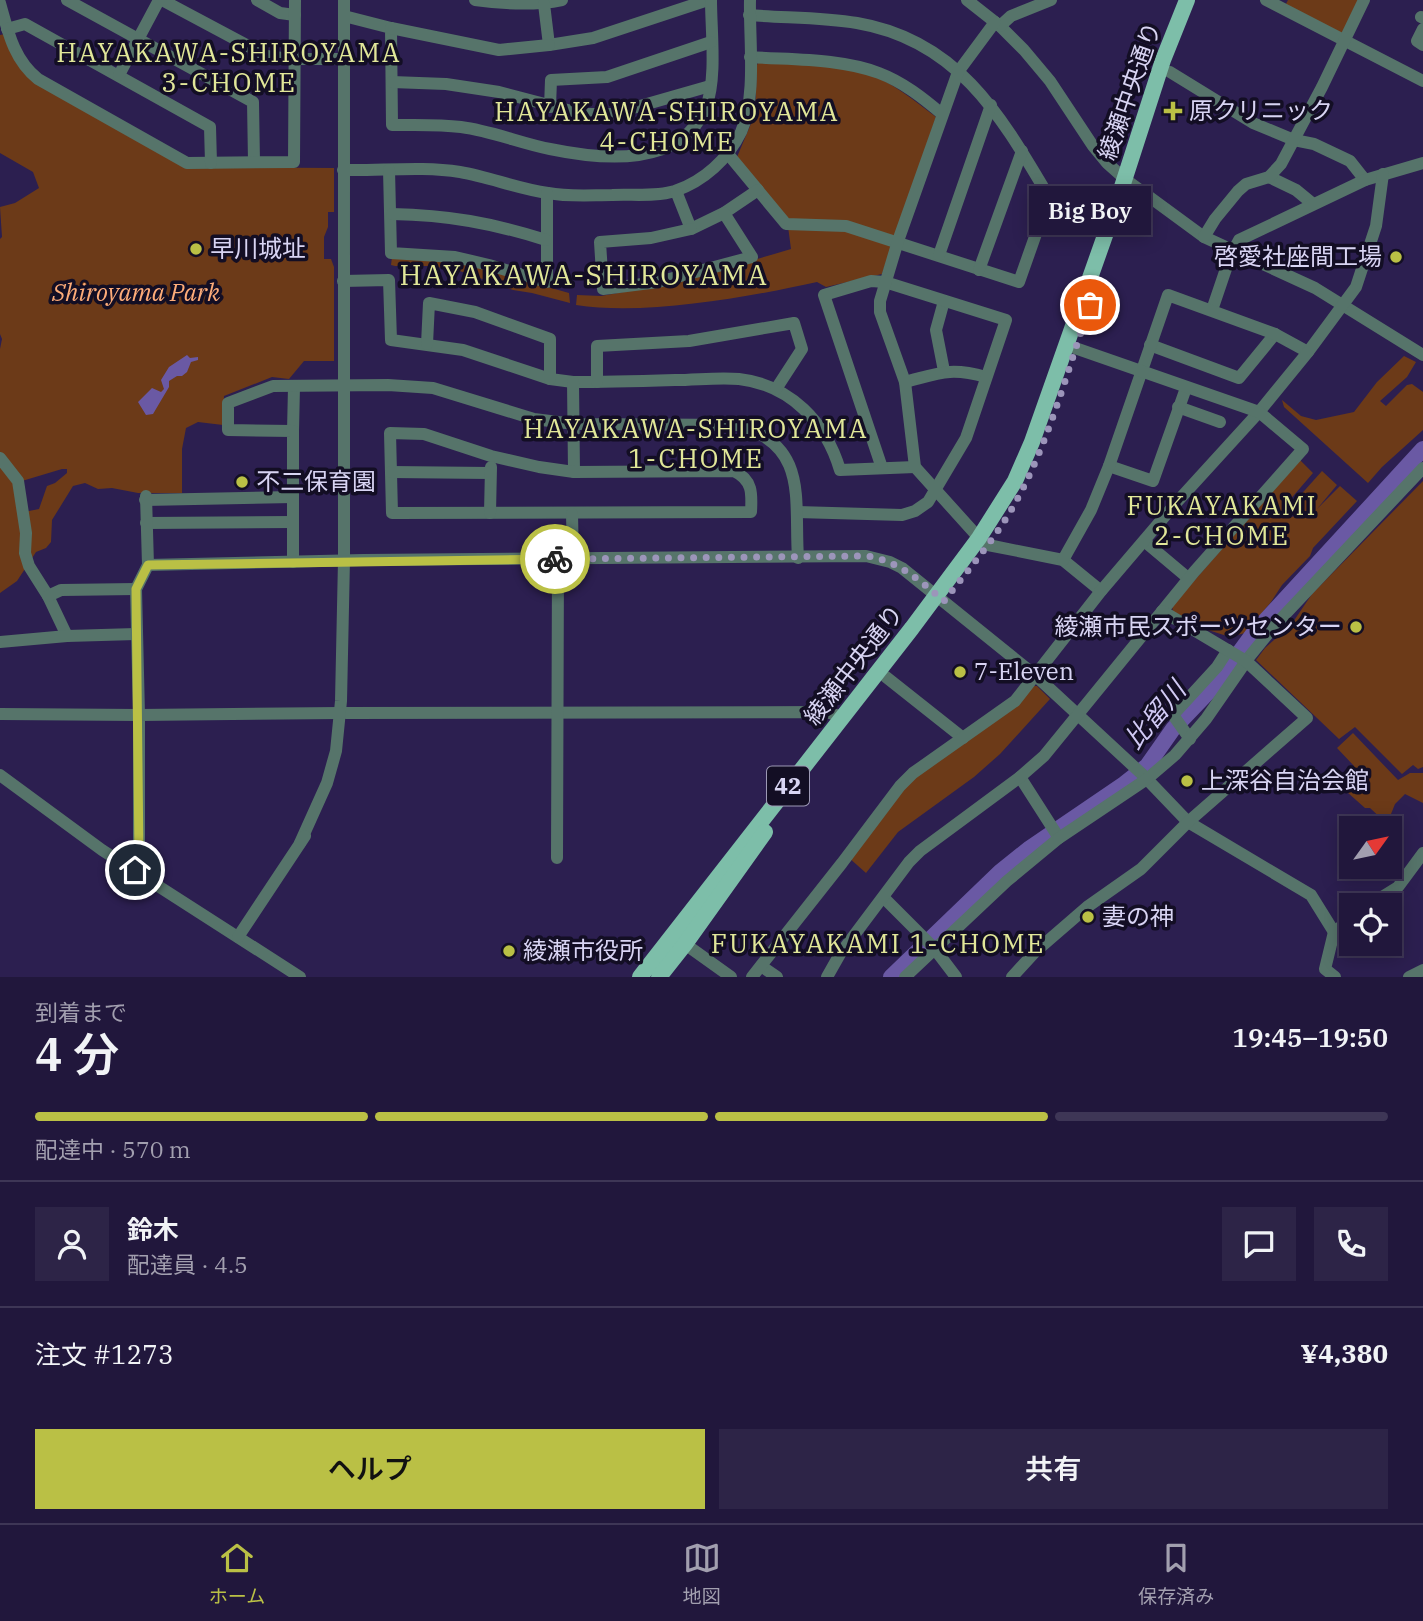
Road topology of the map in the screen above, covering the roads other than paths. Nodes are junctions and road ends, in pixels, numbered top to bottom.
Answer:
1 (67, 0) edge
2 (160, 0) edge
3 (257, 0) edge
4 (295, 0) edge
5 (344, 0) edge
6 (475, 0) edge
7 (562, 0) edge
8 (709, 0) edge
9 (750, 0) edge
10 (967, 0) edge
11 (1051, 0) edge
12 (1187, 0) edge
13 (1199, 0) edge
14 (1266, 0) edge
15 (1364, 0) edge
16 (0, 3) edge
17 (544, 4) junction
18 (295, 15) junction
19 (749, 15) junction
20 (344, 16) junction
21 (1422, 22) edge
22 (998, 24) junction
23 (391, 27) junction
24 (7, 29) junction
25 (139, 39) junction
26 (1344, 40) junction
27 (711, 43) junction
28 (549, 45) junction
29 (1423, 45) edge
30 (750, 57) junction
31 (343, 59) junction
32 (295, 60) junction
33 (958, 72) junction
34 (1170, 72) junction
35 (119, 75) junction
36 (1423, 81) edge
37 (392, 82) junction
38 (710, 86) junction
39 (991, 105) junction
40 (550, 107) junction
41 (942, 114) junction
42 (1294, 140) junction
43 (1022, 151) junction
44 (728, 154) junction
45 (254, 162) junction
46 (211, 163) junction
47 (1423, 163) edge
48 (343, 170) junction
49 (389, 170) junction
50 (1383, 174) junction
51 (1269, 177) junction
52 (1365, 180) junction
53 (1128, 182) junction
54 (758, 190) junction
55 (677, 191) junction
56 (547, 193) junction
57 (1313, 204) junction
58 (392, 214) junction
59 (724, 214) junction
60 (691, 229) junction
61 (1204, 237) junction
62 (546, 240) junction
63 (898, 241) junction
64 (1232, 251) junction
65 (939, 255) junction
66 (979, 270) junction
67 (343, 281) junction
68 (885, 282) junction
69 (944, 300) junction
70 (1345, 304) junction
71 (1212, 310) junction
72 (1275, 334) junction
73 (1075, 336) junction
74 (427, 344) junction
75 (1150, 348) junction
76 (1308, 352) junction
77 (1423, 355) edge
78 (1143, 370) junction
79 (944, 372) junction
80 (986, 377) junction
81 (550, 379) junction
82 (573, 382) junction
83 (597, 382) junction
84 (905, 382) junction
85 (294, 387) junction
86 (344, 387) junction
87 (1186, 388) junction
88 (776, 389) junction
89 (1178, 407) junction
90 (1259, 412) junction
91 (1220, 422) dead end
92 (574, 424) junction
93 (293, 431) junction
94 (491, 456) junction
95 (0, 458) edge
96 (1109, 466) junction
97 (915, 467) junction
98 (882, 468) junction
99 (1423, 468) edge
100 (391, 472) junction
101 (490, 472) junction
102 (574, 472) junction
103 (936, 491) junction
104 (293, 497) junction
105 (797, 512) junction
106 (490, 513) junction
107 (572, 514) junction
108 (293, 522) junction
109 (146, 523) junction
110 (984, 541) junction
111 (1143, 541) junction
112 (798, 558) junction
113 (558, 559) junction
114 (573, 559) junction
115 (344, 560) junction
116 (1063, 560) junction
117 (293, 562) junction
118 (148, 565) junction
119 (1188, 578) junction
120 (136, 589) junction
121 (1101, 591) junction
122 (48, 596) junction
123 (940, 598) junction
124 (1162, 611) junction
125 (136, 634) junction
126 (67, 636) junction
127 (0, 642) edge
128 (1236, 655) junction
129 (1036, 676) junction
130 (886, 677) junction
131 (343, 713) junction
132 (557, 713) junction
133 (0, 714) edge
134 (139, 715) junction
135 (1078, 715) junction
136 (842, 717) junction
137 (963, 738) junction
138 (1190, 739) junction
139 (1141, 774) junction
140 (0, 775) edge
141 (1020, 777) junction
142 (1188, 822) junction
143 (1056, 833) junction
144 (1423, 853) edge
145 (557, 858) dead end
146 (135, 870) junction
147 (1388, 893) edge
148 (884, 898) junction
149 (1339, 928) edge
150 (1334, 932) junction
151 (238, 937) junction
152 (928, 942) junction
153 (685, 944) junction
154 (761, 966) junction
155 (1423, 970) edge
156 (1326, 974) edge
157 (300, 977) edge
158 (640, 977) edge
159 (659, 977) edge
160 (731, 977) edge
161 (752, 977) edge
162 (777, 977) edge
163 (827, 977) edge
164 (905, 977) edge
165 (956, 977) edge
166 (1012, 977) edge
167 (1409, 977) edge

1 - 25 street
2 - 25 street
2 - 32 street
3 - 18 street
4 - 18 street
5 - 20 street
6 - 17 street
7 - 17 street
8 - 27 street
8 - 28 street
9 - 19 street
10 - 22 street
11 - 22 street
12 - 53 main road, 綾瀬中央通り / 42
13 - 34 main road, 綾瀬中央通り / 42
14 - 26 street
15 - 26 street
16 - 24 street
17 - 28 street
18 - 32 street
19 - 30 street
19 - 33 street
20 - 23 street
20 - 31 street
21 - 29 street
22 - 33 street
22 - 53 street
23 - 28 street
23 - 37 street
24 - 35 street
24 - 46 street
25 - 35 street
25 - 45 street
26 - 36 street
26 - 42 street
27 - 38 street
27 - 40 street
30 - 41 street
30 - 44 street
31 - 32 street
31 - 48 street
32 - 45 street
33 - 39 street
33 - 41 street
34 - 42 street
34 - 53 main road, 綾瀬中央通り / 42
35 - 46 street
37 - 38 street
37 - 40 street
38 - 40 street
39 - 43 street
39 - 65 street
41 - 63 street
42 - 51 street
42 - 52 street
43 - 66 street
43 - 66 street
44 - 54 street
44 - 55 street
45 - 46 street
47 - 50 street
48 - 49 street
48 - 67 street
49 - 56 street
49 - 58 street
50 - 52 street
50 - 70 street
51 - 57 street
51 - 61 street
52 - 57 street
53 - 61 street
53 - 73 main road, 綾瀬中央通り / 42
54 - 59 street
54 - 63 street
55 - 56 street
55 - 60 street
56 - 62 street
57 - 64 street
58 - 62 street
58 - 62 street
59 - 60 street
59 - 60 street
61 - 64 street
63 - 65 street
63 - 68 street
64 - 70 street
64 - 71 street
65 - 66 street
67 - 74 street
67 - 86 street
68 - 69 street
68 - 84 street
68 - 98 street
69 - 79 street
69 - 80 street
70 - 76 street
70 - 77 street
71 - 72 street
71 - 75 street
72 - 75 street
72 - 76 street
73 - 78 street
73 - 110 main road, 綾瀬中央通り / 42
74 - 81 street
74 - 81 street
75 - 78 street
76 - 90 street
78 - 87 street
78 - 96 street
79 - 80 street
79 - 84 street
80 - 103 street
81 - 82 street
82 - 83 street
82 - 92 street
83 - 88 street
83 - 88 street
84 - 97 street
85 - 86 street
85 - 93 street
85 - 93 street
86 - 92 street
86 - 115 street
87 - 89 street
87 - 90 street
88 - 98 street
89 - 91 street
89 - 96 street
90 - 111 street
90 - 119 street
92 - 102 street
92 - 105 street
93 - 104 street
94 - 100 street
94 - 101 street
94 - 102 street
95 - 122 street
96 - 116 street
97 - 98 street
97 - 103 street
99 - 128 street
100 - 101 street
100 - 106 street
101 - 106 street
102 - 107 street
103 - 105 street
103 - 110 street
104 - 108 street
104 - 109 street
105 - 112 street
106 - 107 street
107 - 114 street
108 - 109 street
108 - 117 street
109 - 118 street
110 - 116 street
110 - 123 main road, 綾瀬中央通り / 42
111 - 119 street
111 - 121 street
112 - 114 street
112 - 123 street
113 - 114 street
113 - 115 street
113 - 132 street
115 - 117 street
115 - 131 street
116 - 121 street
117 - 118 street
118 - 120 street
119 - 124 street
120 - 122 street
120 - 125 street
121 - 129 street
122 - 126 street
123 - 129 street
123 - 130 main road, 綾瀬中央通り / 42
123 - 136 main road, 綾瀬中央通り / 42
124 - 128 street
124 - 135 street
125 - 126 street
125 - 134 street
126 - 127 street
128 - 138 street
128 - 138 street
128 - 142 street
129 - 135 street
129 - 137 street
130 - 137 street
130 - 153 main road, 綾瀬中央通り / 42
131 - 132 street
131 - 134 street
131 - 151 street
132 - 136 street
132 - 145 street
133 - 134 street
134 - 146 street
135 - 139 street
135 - 141 street
136 - 158 main road, 綾瀬中央通り / 42
137 - 154 street
138 - 139 street
139 - 142 street
139 - 143 street
140 - 146 street
141 - 143 street
141 - 148 street
142 - 150 street
142 - 166 street
143 - 152 street
144 - 147 street
146 - 151 street
148 - 152 street
148 - 163 street
149 - 150 street
150 - 156 street
151 - 157 street
152 - 164 street
152 - 165 street
153 - 159 main road, 綾瀬中央通り / 42
153 - 160 street
154 - 161 street
154 - 162 street
155 - 167 street

